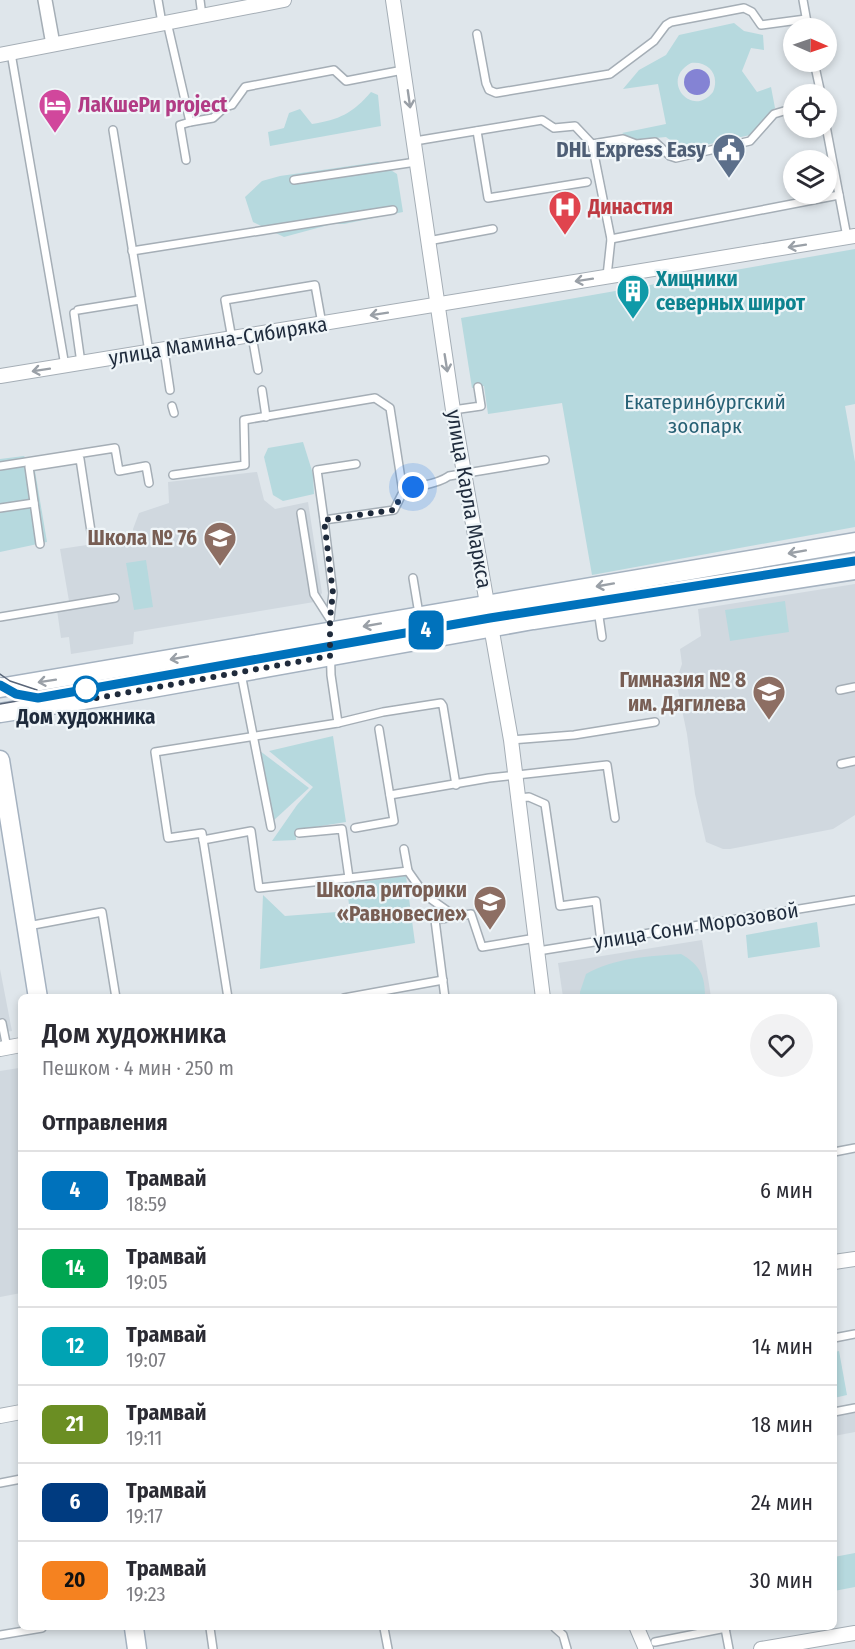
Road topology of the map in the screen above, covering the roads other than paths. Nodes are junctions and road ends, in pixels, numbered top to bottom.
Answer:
1 (42, 0) edge
2 (48, 0) edge
3 (158, 0) edge
4 (200, 0) edge
5 (284, 0) edge
6 (393, 0) edge
7 (803, 0) edge
8 (247, 3) edge
9 (202, 16) junction
10 (806, 18) edge
11 (165, 23) junction
12 (783, 23) edge
13 (477, 34) dead end
14 (53, 44) junction
15 (6, 54) edge
16 (405, 70) junction
17 (783, 111) edge
18 (190, 122) junction
19 (113, 130) dead end
20 (477, 131) junction
21 (828, 138) edge
22 (415, 141) junction
23 (592, 144) junction
24 (186, 160) dead end
25 (417, 161) junction
26 (294, 180) dead end
27 (586, 182) dead end
28 (839, 195) junction
29 (393, 210) dead end
30 (493, 229) dead end
31 (851, 237) edge
32 (611, 239) junction
33 (427, 241) junction
34 (132, 251) junction
35 (607, 276) junction
36 (140, 300) junction
37 (436, 305) junction
38 (322, 324) junction
39 (252, 336) junction
40 (232, 339) junction
41 (164, 350) junction
42 (149, 352) junction
43 (81, 363) junction
44 (65, 366) junction
45 (258, 370) dead end
46 (0, 376) edge
47 (478, 387) dead end
48 (170, 390) dead end
49 (261, 390) dead end
50 (453, 410) junction
51 (266, 417) junction
52 (545, 459) dead end
53 (356, 464) dead end
54 (0, 466) edge
55 (465, 474) junction
56 (173, 475) dead end
57 (149, 483) dead end
58 (403, 492) junction
59 (34, 503) junction
60 (0, 508) edge
61 (301, 513) dead end
62 (324, 520) junction
63 (92, 538) dead end
64 (855, 542) edge
65 (40, 544) dead end
66 (855, 570) edge
67 (413, 578) dead end
68 (115, 598) dead end
69 (488, 605) junction
70 (598, 610) junction
71 (0, 617) edge
72 (419, 617) junction
73 (330, 625) junction
74 (492, 627) junction
75 (602, 637) dead end
76 (236, 648) junction
77 (330, 656) junction
78 (241, 671) junction
79 (855, 687) edge
80 (0, 688) edge
81 (840, 690) dead end
82 (0, 713) edge
83 (655, 722) dead end
84 (338, 723) junction
85 (379, 729) dead end
86 (255, 735) junction
87 (511, 740) junction
88 (0, 760) edge
89 (855, 761) edge
90 (841, 764) dead end
91 (516, 776) junction
92 (456, 785) junction
93 (390, 795) junction
94 (518, 798) junction
95 (615, 818) dead end
96 (271, 827) dead end
97 (355, 828) dead end
98 (299, 833) dead end
99 (203, 840) junction
100 (404, 849) dead end
101 (408, 871) junction
102 (349, 878) junction
103 (855, 900) edge
104 (455, 916) junction
105 (28, 926) junction
106 (601, 942) junction
107 (537, 944) junction
108 (443, 980) junction
109 (37, 994) edge
110 (115, 994) edge
111 (227, 994) edge
112 (366, 994) edge
113 (445, 994) edge
114 (543, 994) edge
115 (0, 1024) edge
116 (18, 1046) edge
117 (3, 1049) edge
118 (855, 1148) edge
119 (837, 1151) edge
120 (855, 1259) edge
121 (837, 1262) edge
122 (855, 1334) edge
123 (837, 1337) edge
124 (855, 1408) edge
125 (837, 1411) edge
126 (18, 1413) edge
127 (0, 1416) edge
128 (18, 1480) edge
129 (0, 1483) edge
130 (30, 1630) edge
131 (134, 1630) edge
132 (210, 1630) edge
133 (384, 1630) edge
134 (557, 1630) edge
135 (638, 1630) edge
136 (717, 1630) edge
137 (725, 1630) edge
138 (855, 1633) edge
139 (0, 1635) edge
140 (647, 1647) edge
141 (137, 1649) edge
142 (213, 1649) edge
143 (388, 1649) edge
144 (567, 1649) edge
145 (729, 1649) edge
146 (761, 1649) edge

1 - 14 lane
2 - 14 lane
3 - 11 lane
4 - 9 lane
5 - 8 street
6 - 16 street, улица Карла Маркса
7 - 10 lane
8 - 9 street
9 - 11 street
11 - 14 street
11 - 18 lane
12 - 13 lane
14 - 15 street
15 - 44 lane
16 - 18 lane
16 -> 22 street, улица Карла Маркса
17 - 23 lane
18 - 24 lane
19 - 34 lane
20 - 22 lane
20 - 23 lane
20 - 27 lane
21 - 28 lane
22 - 25 street, улица Карла Маркса
23 - 32 lane
25 - 26 lane
25 - 33 street, улица Карла Маркса
28 - 31 lane
28 - 32 lane
29 - 34 lane
30 - 33 lane
31 -> 35 street, улица Мамина-Сибиряка
32 - 35 lane
33 - 37 street, улица Карла Маркса
34 - 36 lane
35 -> 37 street, улица Мамина-Сибиряка
36 - 42 lane
36 - 43 lane
37 -> 38 street, улица Мамина-Сибиряка
37 -> 50 street, улица Карла Маркса
38 - 39 street, улица Мамина-Сибиряка
38 - 40 lane
39 - 40 street, улица Мамина-Сибиряка
39 - 45 lane
40 - 41 street, улица Мамина-Сибиряка
41 - 42 street, улица Мамина-Сибиряка
41 - 48 lane
42 - 43 street, улица Мамина-Сибиряка
43 - 44 street, улица Мамина-Сибиряка
44 -> 46 street, улица Мамина-Сибиряка
47 - 50 lane
49 - 51 lane
50 - 55 street, улица Карла Маркса
51 - 56 lane
51 - 58 lane
52 - 55 lane
53 - 62 lane
54 - 57 lane
55 - 58 lane
55 - 69 street, улица Карла Маркса
58 - 62 lane
59 - 60 lane
59 - 63 lane
59 - 65 lane
61 - 73 lane
62 - 73 lane
64 -> 69 main road
66 - 70 main road
67 - 72 lane
68 - 71 lane
69 - 72 main road
69 - 74 street, улица Карла Маркса
70 - 74 main road
70 - 75 lane
72 -> 73 main road
73 - 76 main road
73 - 77 lane
74 - 77 main road
74 - 87 street, улица Карла Маркса
76 - 78 lane
76 -> 80 main road
77 - 78 main road
77 - 84 lane
78 - 82 main road
78 - 86 lane
79 - 81 lane
83 - 87 lane
84 - 86 lane
84 - 92 lane
85 - 93 lane
86 - 96 lane
86 - 99 lane
87 - 91 street, улица Карла Маркса
88 - 105 main road
89 - 90 lane
91 - 92 lane
91 - 94 street, улица Карла Маркса
91 - 95 lane
92 - 93 lane
93 - 97 lane
94 - 106 lane
94 - 107 street, улица Карла Маркса
98 - 102 lane
99 - 102 lane
99 - 111 lane
100 - 101 lane
101 - 102 lane
101 - 104 lane
103 - 106 lane, улица Сони Морозовой
104 - 107 lane, улица Сони Морозовой
104 - 108 lane
105 - 109 main road
105 - 110 lane
106 - 107 lane, улица Сони Морозовой
107 - 114 street, улица Карла Маркса
108 - 112 lane
108 - 113 lane
115 - 117 lane
116 - 117 street
118 - 119 lane
120 - 121 street
122 - 123 lane
124 - 125 lane
126 - 127 street
128 - 129 lane
130 - 139 lane
131 - 141 main road
132 - 142 lane
133 - 143 lane
134 - 144 lane
135 - 140 street
136 - 140 lane
137 - 145 lane
138 - 146 street

